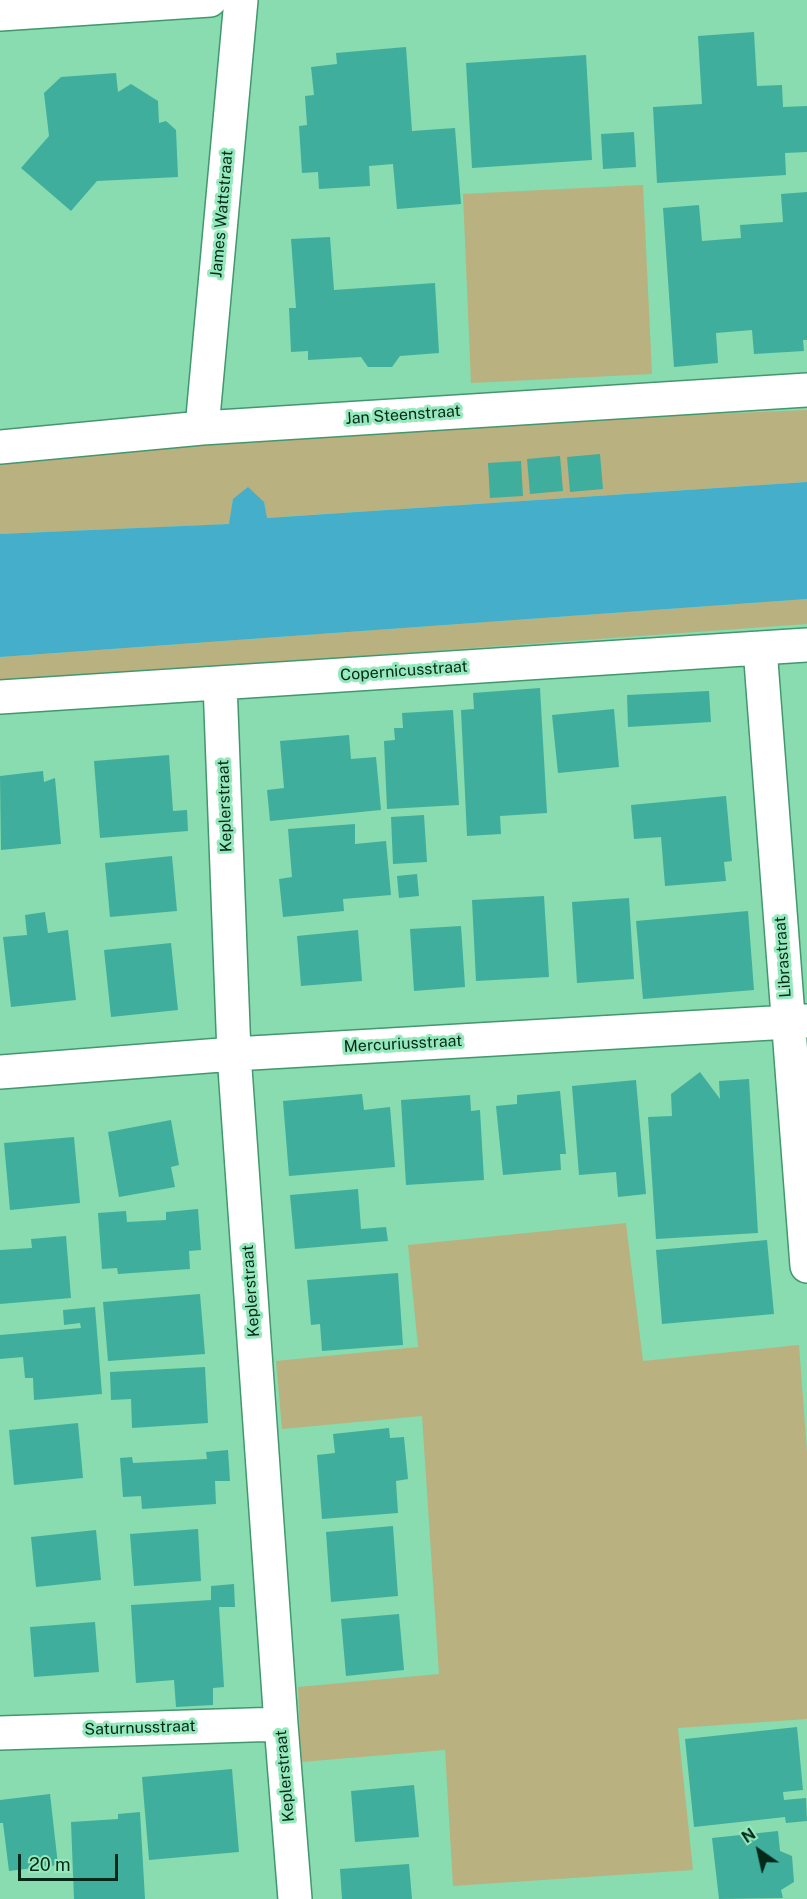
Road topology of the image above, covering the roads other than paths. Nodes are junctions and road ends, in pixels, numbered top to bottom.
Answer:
1 (210, 0) edge
2 (241, 0) edge
3 (0, 14) edge
4 (807, 390) edge
5 (202, 428) junction
6 (0, 447) edge
7 (807, 645) edge
8 (760, 648) junction
9 (220, 683) junction
10 (0, 697) edge
11 (797, 1022) edge
12 (234, 1054) junction
13 (0, 1072) edge
14 (807, 1266) edge
15 (281, 1724) junction
16 (0, 1733) edge
17 (296, 1899) edge

1 - 3 street
2 - 5 street, James Wattstraat
4 - 5 street, Jan Steenstraat
5 - 6 street, Jan Steenstraat
7 - 8 street, Copernicusstraat
8 - 9 street, Copernicusstraat
8 - 11 street, Librastraat
9 - 10 street, Copernicusstraat
9 - 12 street, Keplerstraat
11 - 12 street, Mercuriusstraat
11 - 14 street, Librastraat
12 - 13 street, Mercuriusstraat
12 - 15 street, Keplerstraat
15 - 16 street, Saturnusstraat
15 - 17 street, Keplerstraat

